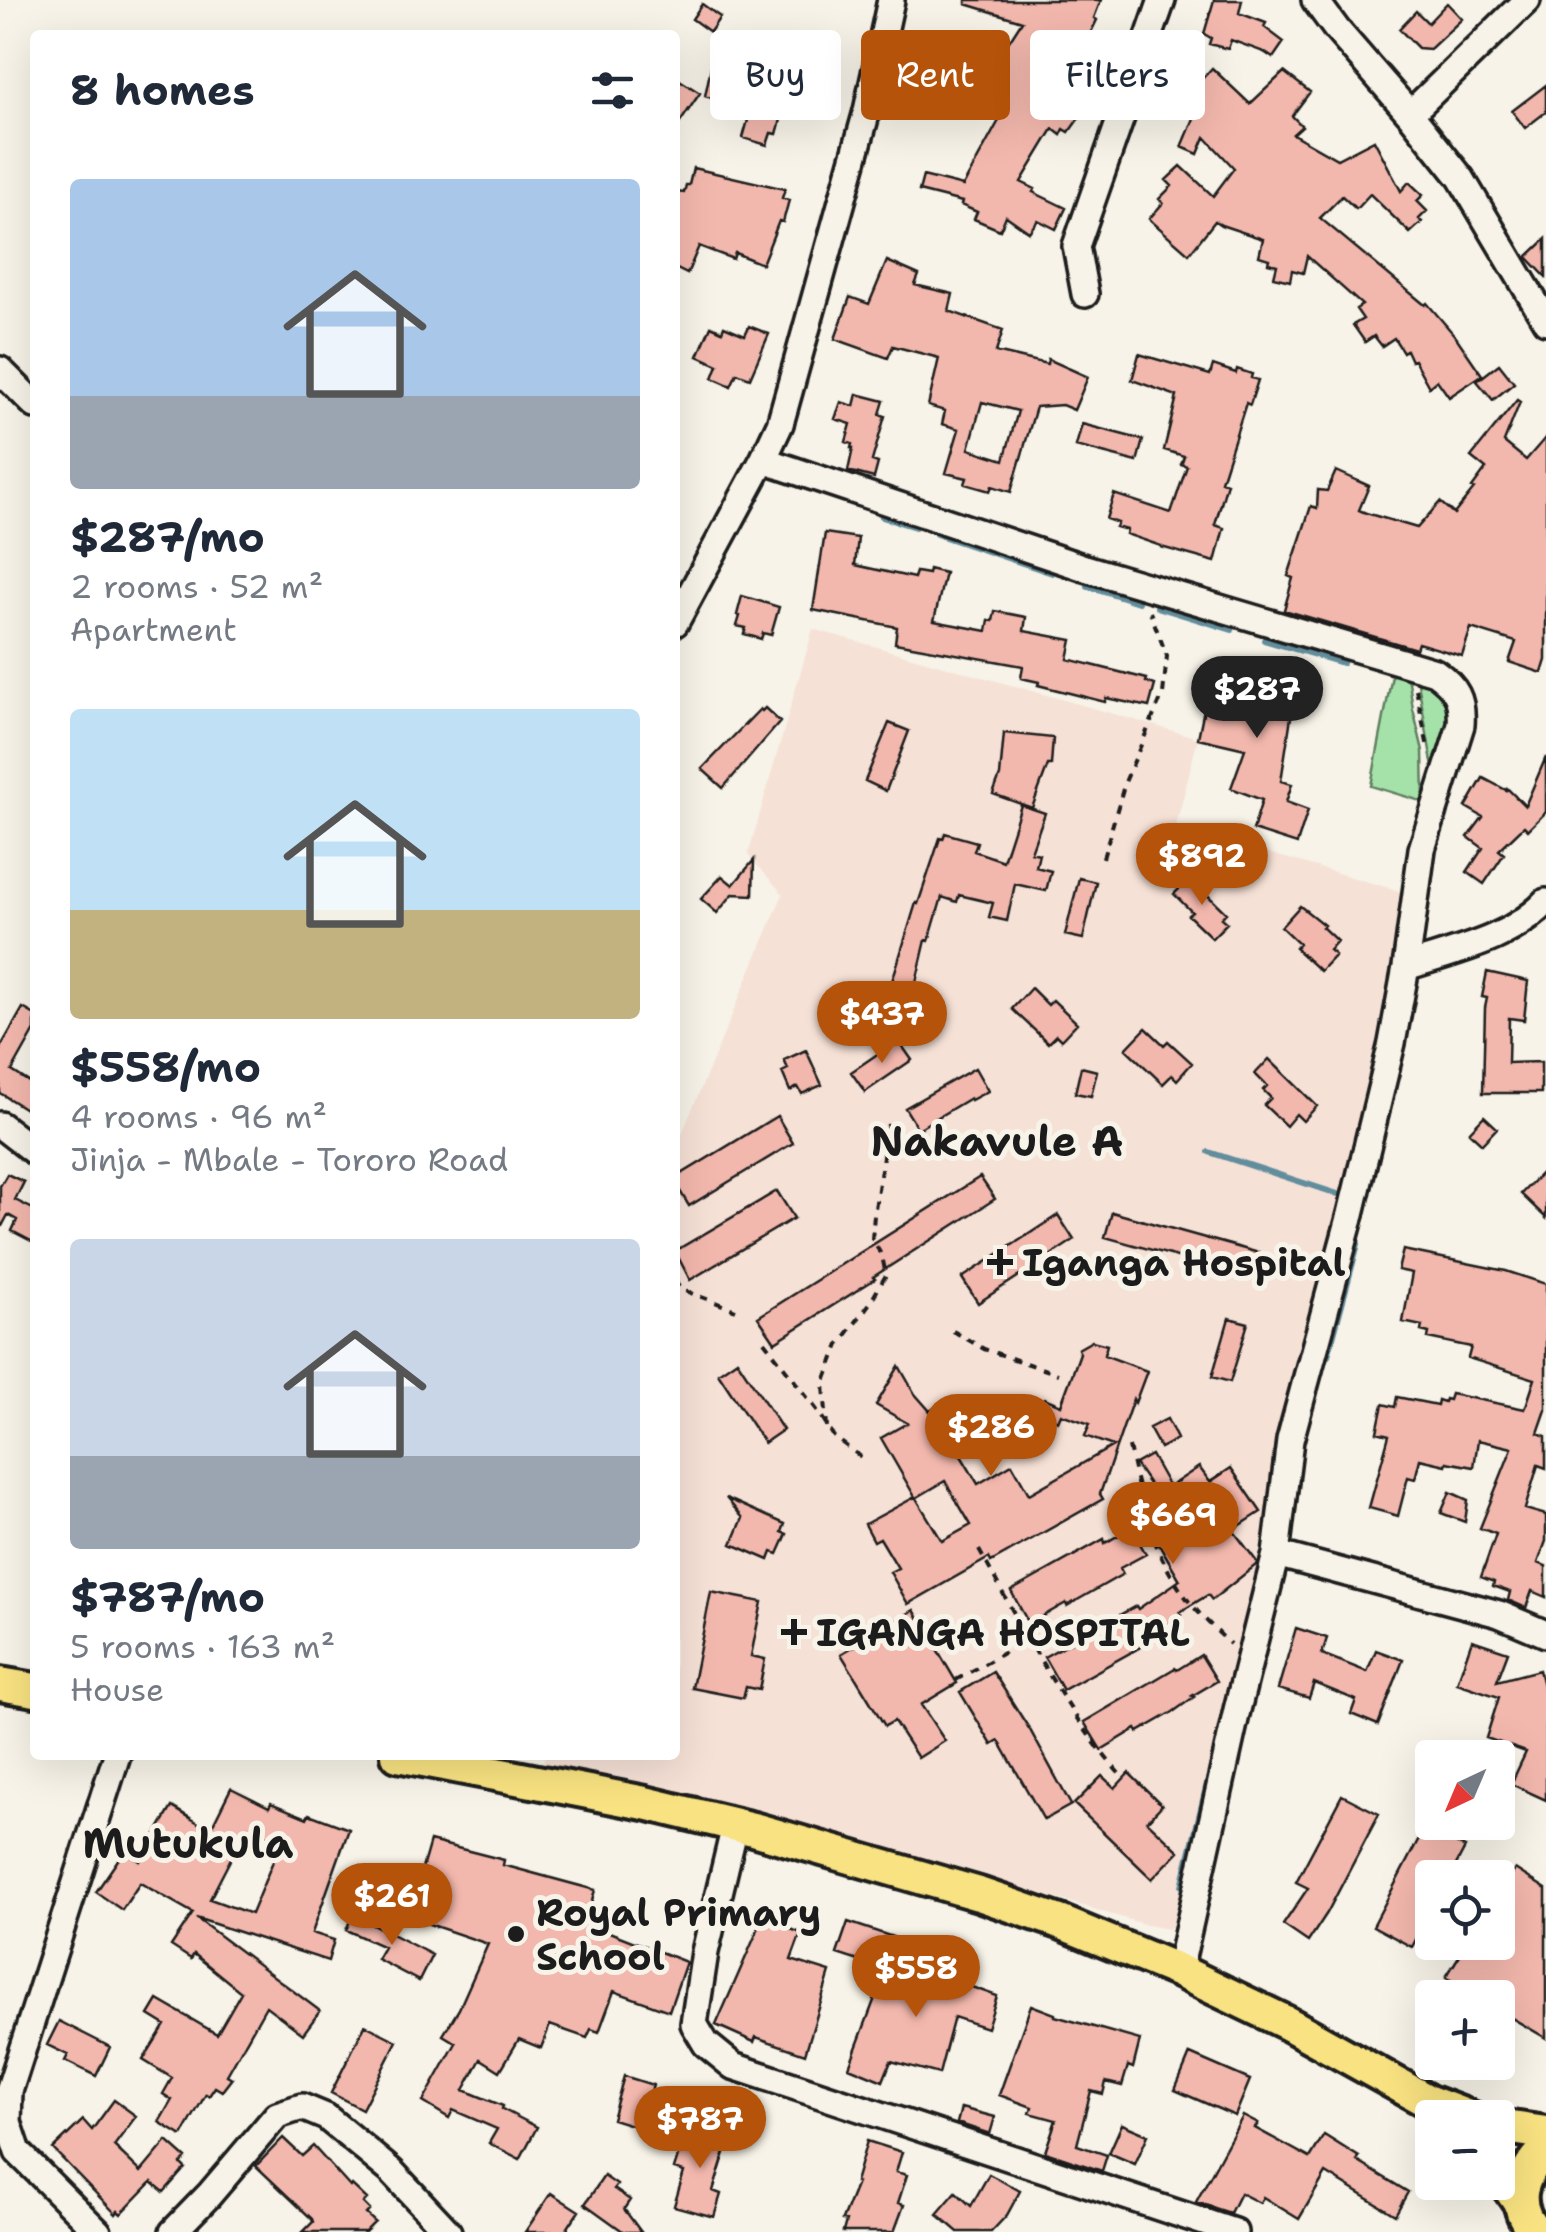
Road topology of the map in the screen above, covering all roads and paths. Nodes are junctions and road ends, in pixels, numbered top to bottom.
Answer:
1 (891, 0) edge
2 (1162, 0) edge
3 (1315, 0) edge
4 (1527, 0) edge
5 (1410, 114) junction
6 (1085, 294) dead end
7 (1546, 320) edge
8 (0, 370) edge
9 (30, 400) edge
10 (762, 460) junction
11 (1139, 585) junction
12 (680, 613) edge
13 (1404, 662) junction
14 (1428, 750) dead end
15 (1103, 858) dead end
16 (1546, 902) edge
17 (1406, 967) junction
18 (888, 1124) dead end
19 (0, 1125) edge
20 (30, 1148) edge
21 (680, 1288) edge
22 (736, 1310) dead end
23 (953, 1331) dead end
24 (764, 1340) dead end
25 (1058, 1374) dead end
26 (828, 1427) junction
27 (1129, 1447) dead end
28 (861, 1457) dead end
29 (979, 1550) dead end
30 (1276, 1554) junction
31 (1546, 1634) edge
32 (1028, 1638) junction
33 (1250, 1658) junction
34 (956, 1680) dead end
35 (0, 1684) edge
36 (30, 1689) edge
37 (115, 1760) edge
38 (424, 1760) edge
39 (1124, 1779) dead end
40 (735, 1826) junction
41 (1180, 1971) junction
42 (1420, 2100) edge
43 (1515, 2128) edge
44 (1546, 2133) edge
45 (1546, 2149) edge
46 (1515, 2198) edge
47 (1531, 2224) edge
48 (98, 2232) edge
49 (174, 2232) edge
50 (448, 2232) edge
51 (1234, 2232) edge

1 - 10 street
2 - 6 street
3 - 5 street
4 - 5 street
5 - 7 street
8 - 9 street
10 - 11 street
10 - 12 street
11 - 13 street
11 - 15 path
13 - 14 path
13 - 17 street
16 - 17 street
17 - 30 street
18 - 26 path
19 - 20 street
21 - 22 path
23 - 25 path
24 - 26 path
26 - 28 path
27 - 33 path
29 - 32 path
30 - 31 street
30 - 33 street
32 - 34 path
32 - 39 path
33 - 41 street
35 - 36 main road
37 - 48 street
38 - 40 main road
40 - 41 main road
40 - 51 street
41 - 42 main road
43 - 44 main road
45 - 47 main road
46 - 47 main road
49 - 50 street

